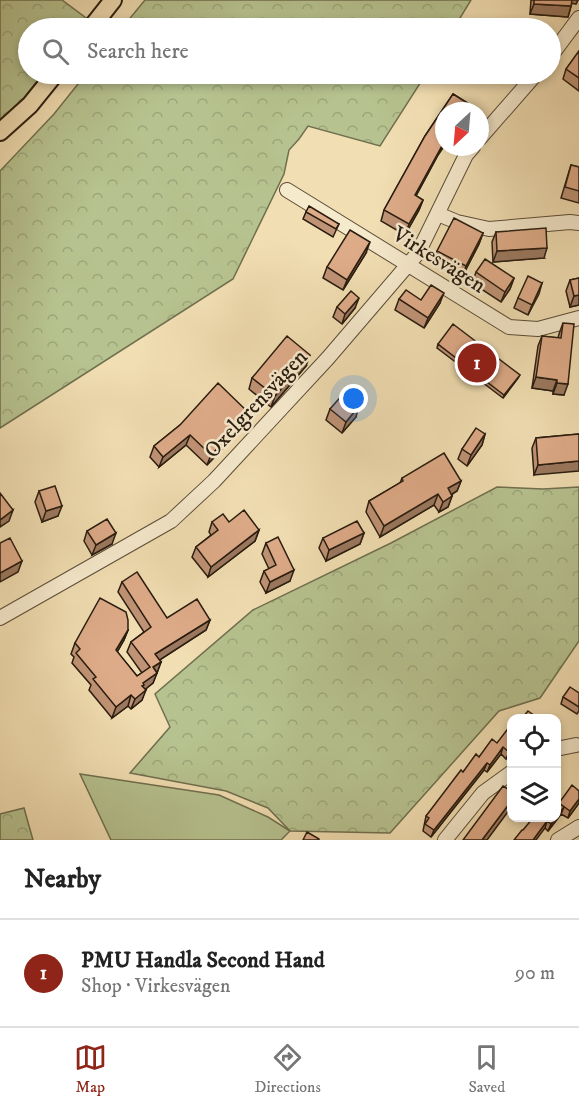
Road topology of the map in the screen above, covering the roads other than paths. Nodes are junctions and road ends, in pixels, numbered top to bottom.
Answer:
1 (113, 0) edge
2 (99, 18) edge
3 (579, 18) edge
4 (561, 42) edge
5 (48, 84) edge
6 (527, 84) edge
7 (489, 128) edge
8 (0, 132) edge
9 (466, 156) edge
10 (287, 190) dead end
11 (438, 214) junction
12 (579, 223) edge
13 (408, 265) junction
14 (579, 318) edge
15 (0, 618) edge
16 (578, 744) edge
17 (561, 748) edge
18 (507, 776) edge
19 (579, 826) edge
20 (445, 840) edge
21 (558, 840) edge

1 - 2 main road
3 - 4 street
5 - 8 main road
6 - 7 street
9 - 11 street, Oxelgrensvägen
10 - 13 street, Virkesvägen
11 - 12 street
11 - 13 street, Oxelgrensvägen
13 - 14 street, Virkesvägen
13 - 15 street, Oxelgrensvägen
16 - 17 street
18 - 20 street
19 - 21 street

